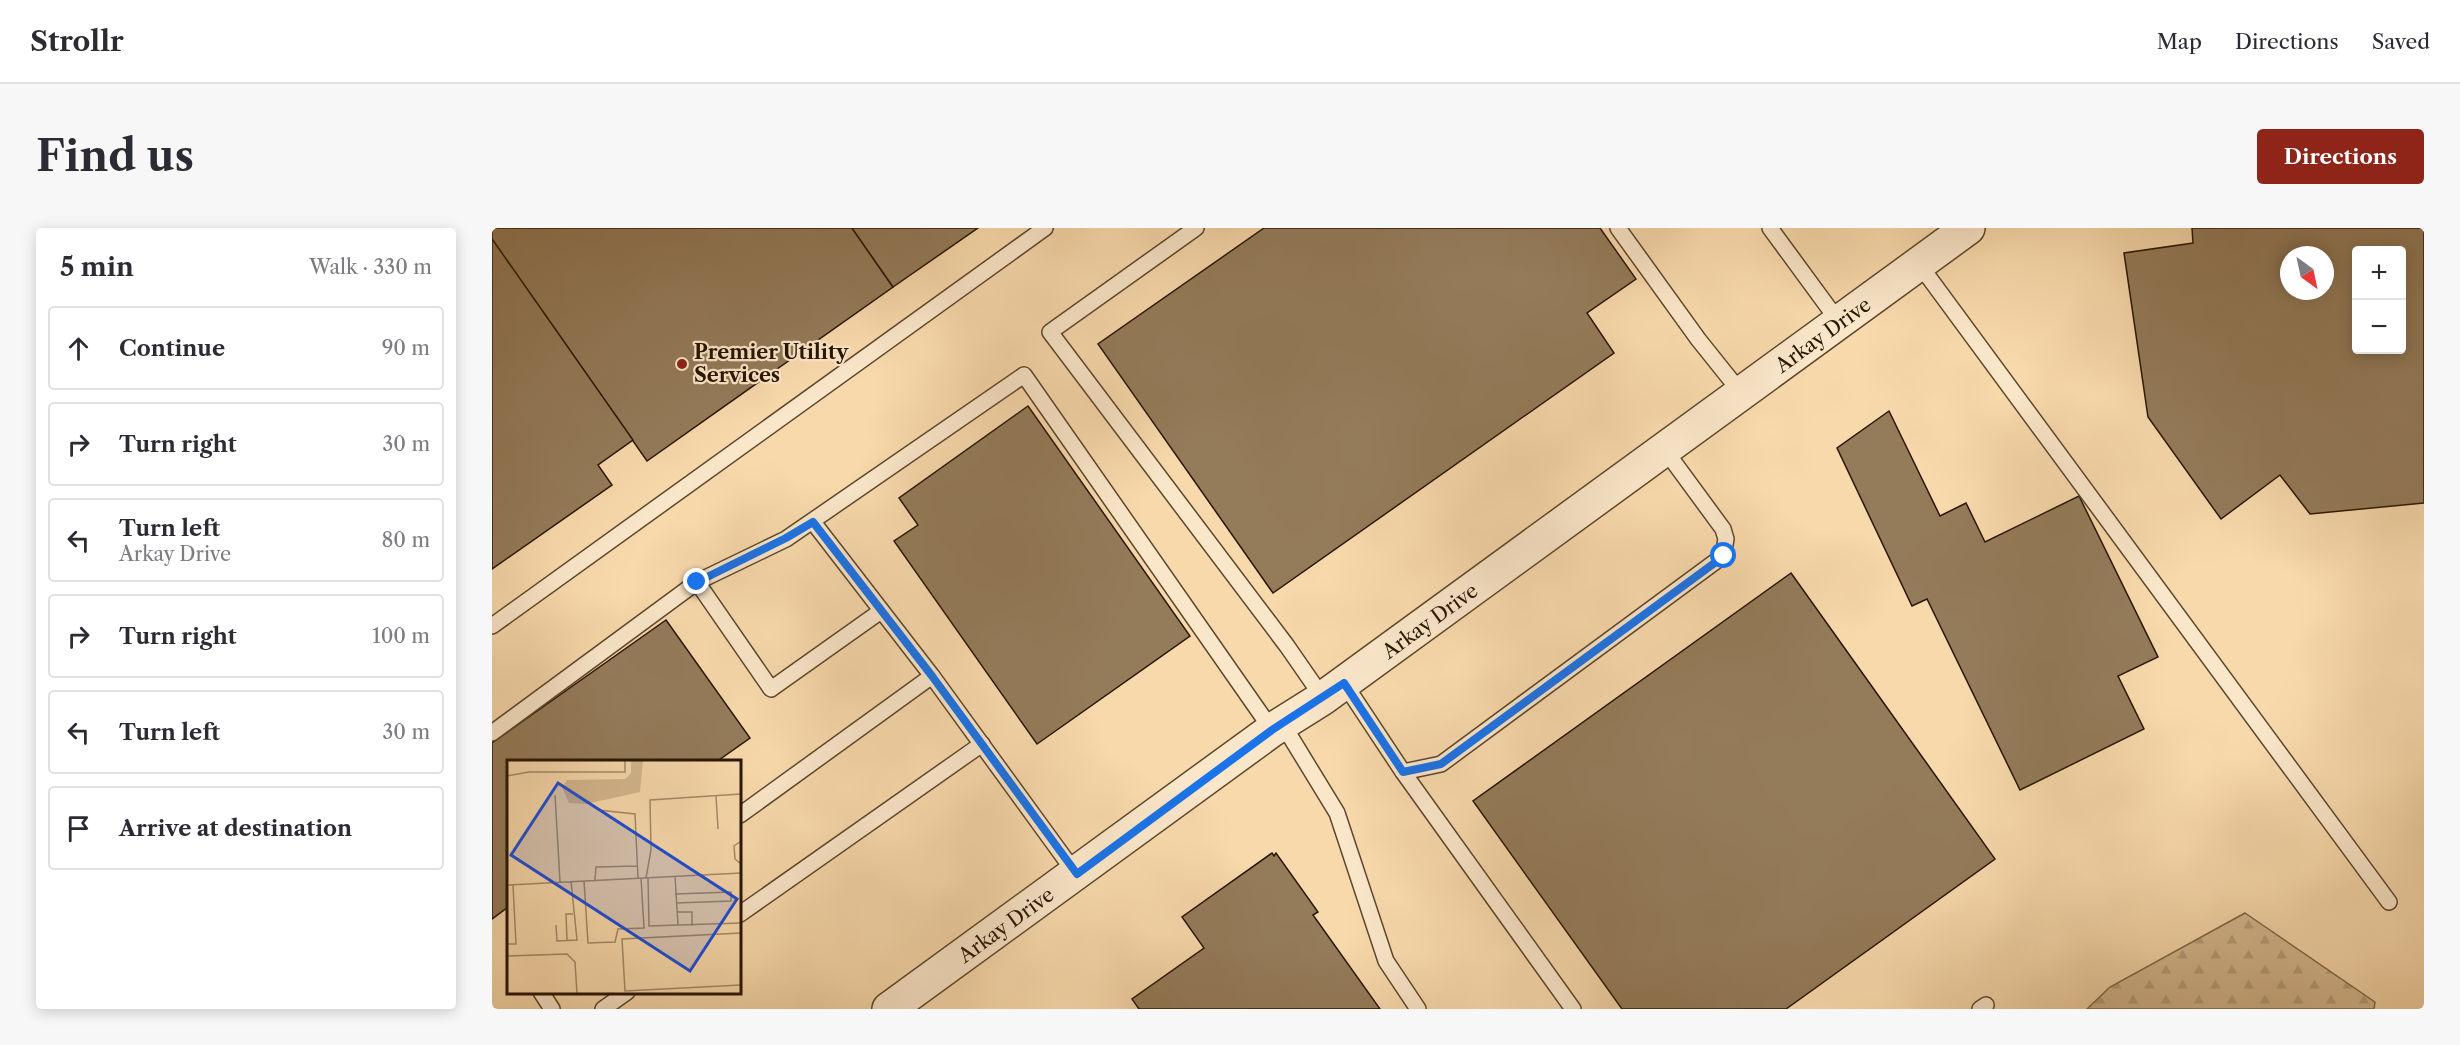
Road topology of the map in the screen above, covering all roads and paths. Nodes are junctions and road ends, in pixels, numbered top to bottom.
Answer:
1 (1045, 228) edge
2 (1196, 228) edge
3 (1618, 228) edge
4 (1770, 228) edge
5 (1968, 228) edge
6 (1919, 264) junction
7 (1839, 322) junction
8 (1742, 394) junction
9 (1665, 450) junction
10 (813, 522) junction
11 (697, 582) junction
12 (881, 611) junction
13 (492, 626) edge
14 (932, 676) junction
15 (1334, 691) junction
16 (1277, 727) junction
17 (492, 733) edge
18 (982, 744) junction
19 (1403, 772) junction
20 (741, 814) edge
21 (1077, 874) junction
22 (2389, 902) dead end
23 (741, 913) edge
24 (542, 994) edge
25 (626, 994) edge
26 (552, 1009) edge
27 (603, 1009) edge
28 (889, 1009) edge
29 (1418, 1009) edge
30 (1573, 1009) edge

1 - 13 lane
2 - 15 lane
3 - 8 lane
4 - 7 lane
5 - 6 street, Arkay Drive
6 - 7 street, Arkay Drive
6 - 22 lane
7 - 8 street, Arkay Drive
8 - 9 street, Arkay Drive
9 - 15 street, Arkay Drive
9 - 19 lane
10 - 11 lane
10 - 12 lane
10 - 16 lane
11 - 12 lane
11 - 17 lane
12 - 14 lane
14 - 18 lane
14 - 20 lane
15 - 16 street, Arkay Drive
15 - 19 lane
16 - 21 street, Arkay Drive
16 - 29 lane
18 - 21 lane
18 - 23 lane
19 - 30 lane
21 - 28 street, Arkay Drive
24 - 26 lane
25 - 27 lane

